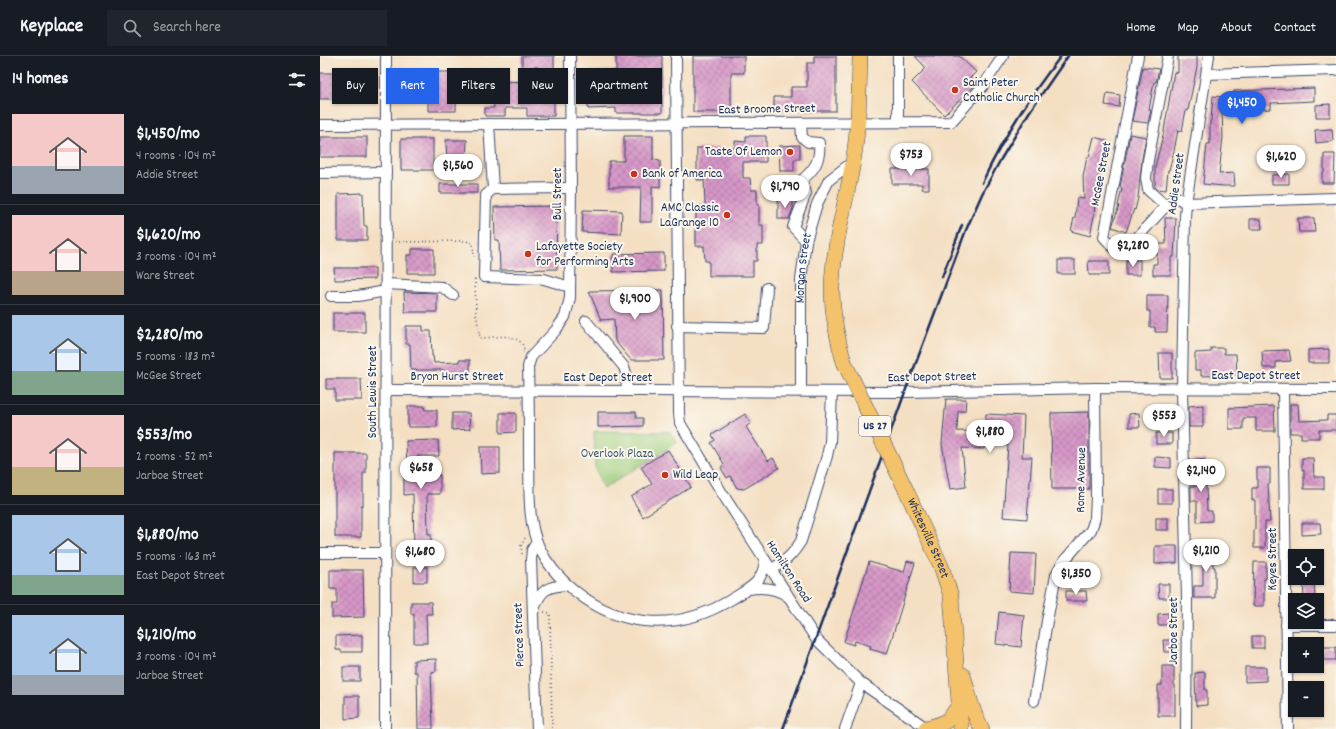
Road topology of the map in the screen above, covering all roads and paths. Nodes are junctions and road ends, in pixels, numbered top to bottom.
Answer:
1 (386, 56) edge
2 (570, 56) edge
3 (676, 56) edge
4 (860, 56) edge
5 (898, 56) edge
6 (1003, 56) edge
7 (1138, 56) edge
8 (1168, 56) edge
9 (1209, 56) edge
10 (1336, 70) edge
11 (1207, 74) junction
12 (859, 122) junction
13 (898, 122) junction
14 (801, 123) junction
15 (386, 124) junction
16 (489, 124) junction
17 (571, 124) junction
18 (676, 124) junction
19 (320, 125) edge
20 (854, 161) junction
21 (386, 172) junction
22 (320, 173) edge
23 (571, 188) junction
24 (493, 189) junction
25 (1336, 198) edge
26 (1186, 203) junction
27 (1165, 206) junction
28 (806, 241) junction
29 (570, 287) junction
30 (386, 288) junction
31 (767, 288) dead end
32 (453, 295) dead end
33 (331, 296) dead end
34 (586, 321) dead end
35 (677, 326) junction
36 (844, 362) joint
37 (1095, 388) junction
38 (1182, 388) junction
39 (1283, 389) junction
40 (1336, 389) edge
41 (386, 390) junction
42 (529, 390) junction
43 (627, 391) junction
44 (678, 391) junction
45 (801, 392) junction
46 (832, 392) junction
47 (537, 542) junction
48 (320, 553) edge
49 (385, 553) junction
50 (765, 560) junction
51 (771, 570) junction
52 (567, 585) junction
53 (749, 589) junction
54 (790, 600) junction
55 (533, 616) junction
56 (1286, 625) junction
57 (1336, 625) edge
58 (956, 659) junction
59 (861, 683) junction
60 (1034, 701) dead end
61 (959, 705) junction
62 (927, 728) edge
63 (385, 729) edge
64 (537, 729) edge
65 (845, 729) edge
66 (961, 729) edge
67 (982, 729) edge
68 (1186, 729) edge
69 (1288, 729) edge

1 - 15 street, South Lewis Street
2 - 17 street, Bull Street
3 - 18 street, Hamilton Road
4 - 12 highway, Morgan Street / US 27
5 - 13 street
6 - 13 street, East Broome Street
7 - 27 street, McGee Street
8 - 27 street
9 - 11 street, Addie Street
10 - 11 street
11 - 26 street, Addie Street
12 - 13 street, East Broome Street
12 - 14 street, East Broome Street
12 - 20 highway, Morgan Street / US 27
14 - 18 street, East Broome Street
14 - 28 street
15 - 16 street, East Broome Street
15 - 19 street, East Broome Street
15 - 21 street, South Lewis Street
16 - 17 street, East Broome Street
16 - 24 street
17 - 18 street, East Broome Street
17 - 23 street, Bull Street
18 - 35 street, Hamilton Road
20 - 28 street, Morgan Street
20 - 36 highway, Morgan Street / US 27
21 - 22 street
21 - 30 street, South Lewis Street
23 - 24 street
23 - 29 street, Bull Street
24 - 29 street
25 - 26 street
26 - 27 street
26 - 38 street, Addie Street
28 - 45 street, Morgan Street
29 - 42 street, Bull Street
30 - 32 street
30 - 33 street
30 - 41 street, South Lewis Street
31 - 35 street
34 - 43 street
35 - 44 street, Hamilton Road
36 - 58 highway, Whitesville Street / US 27, bridge
37 - 38 street, East Depot Street
37 - 46 street, East Depot Street
37 - 60 street, Rome Avenue
38 - 39 street, East Depot Street
38 - 68 street, Jarboe Street
39 - 40 street, East Depot Street
39 - 56 street, Keyes Street
41 - 42 street, Bryon Hurst Street
41 - 49 street, South Lewis Street
42 - 43 street, East Depot Street
42 - 47 street, Pierce Street
43 - 44 street, East Depot Street
44 - 45 street, East Depot Street
44 - 50 street, Hamilton Road
45 - 46 street, East Depot Street
46 - 51 street
47 - 52 street, Pierce Street
47 - 55 street, Pierce Street
48 - 49 street
49 - 63 street, South Lewis Street
50 - 51 street, Hamilton Road
50 - 53 street, Pierce Street
51 - 54 street, Hamilton Road
52 - 53 street, Pierce Street
52 - 55 street
53 - 54 street
54 - 59 street, Hamilton Road
55 - 64 street, Pierce Street
56 - 57 street
56 - 69 street, Keyes Street
58 - 61 highway, Whitesville Street / US 27
58 - 67 highway
59 - 62 street, Hamilton Road
59 - 65 street
61 - 62 highway
61 - 66 highway, Whitesville Street / US 27

